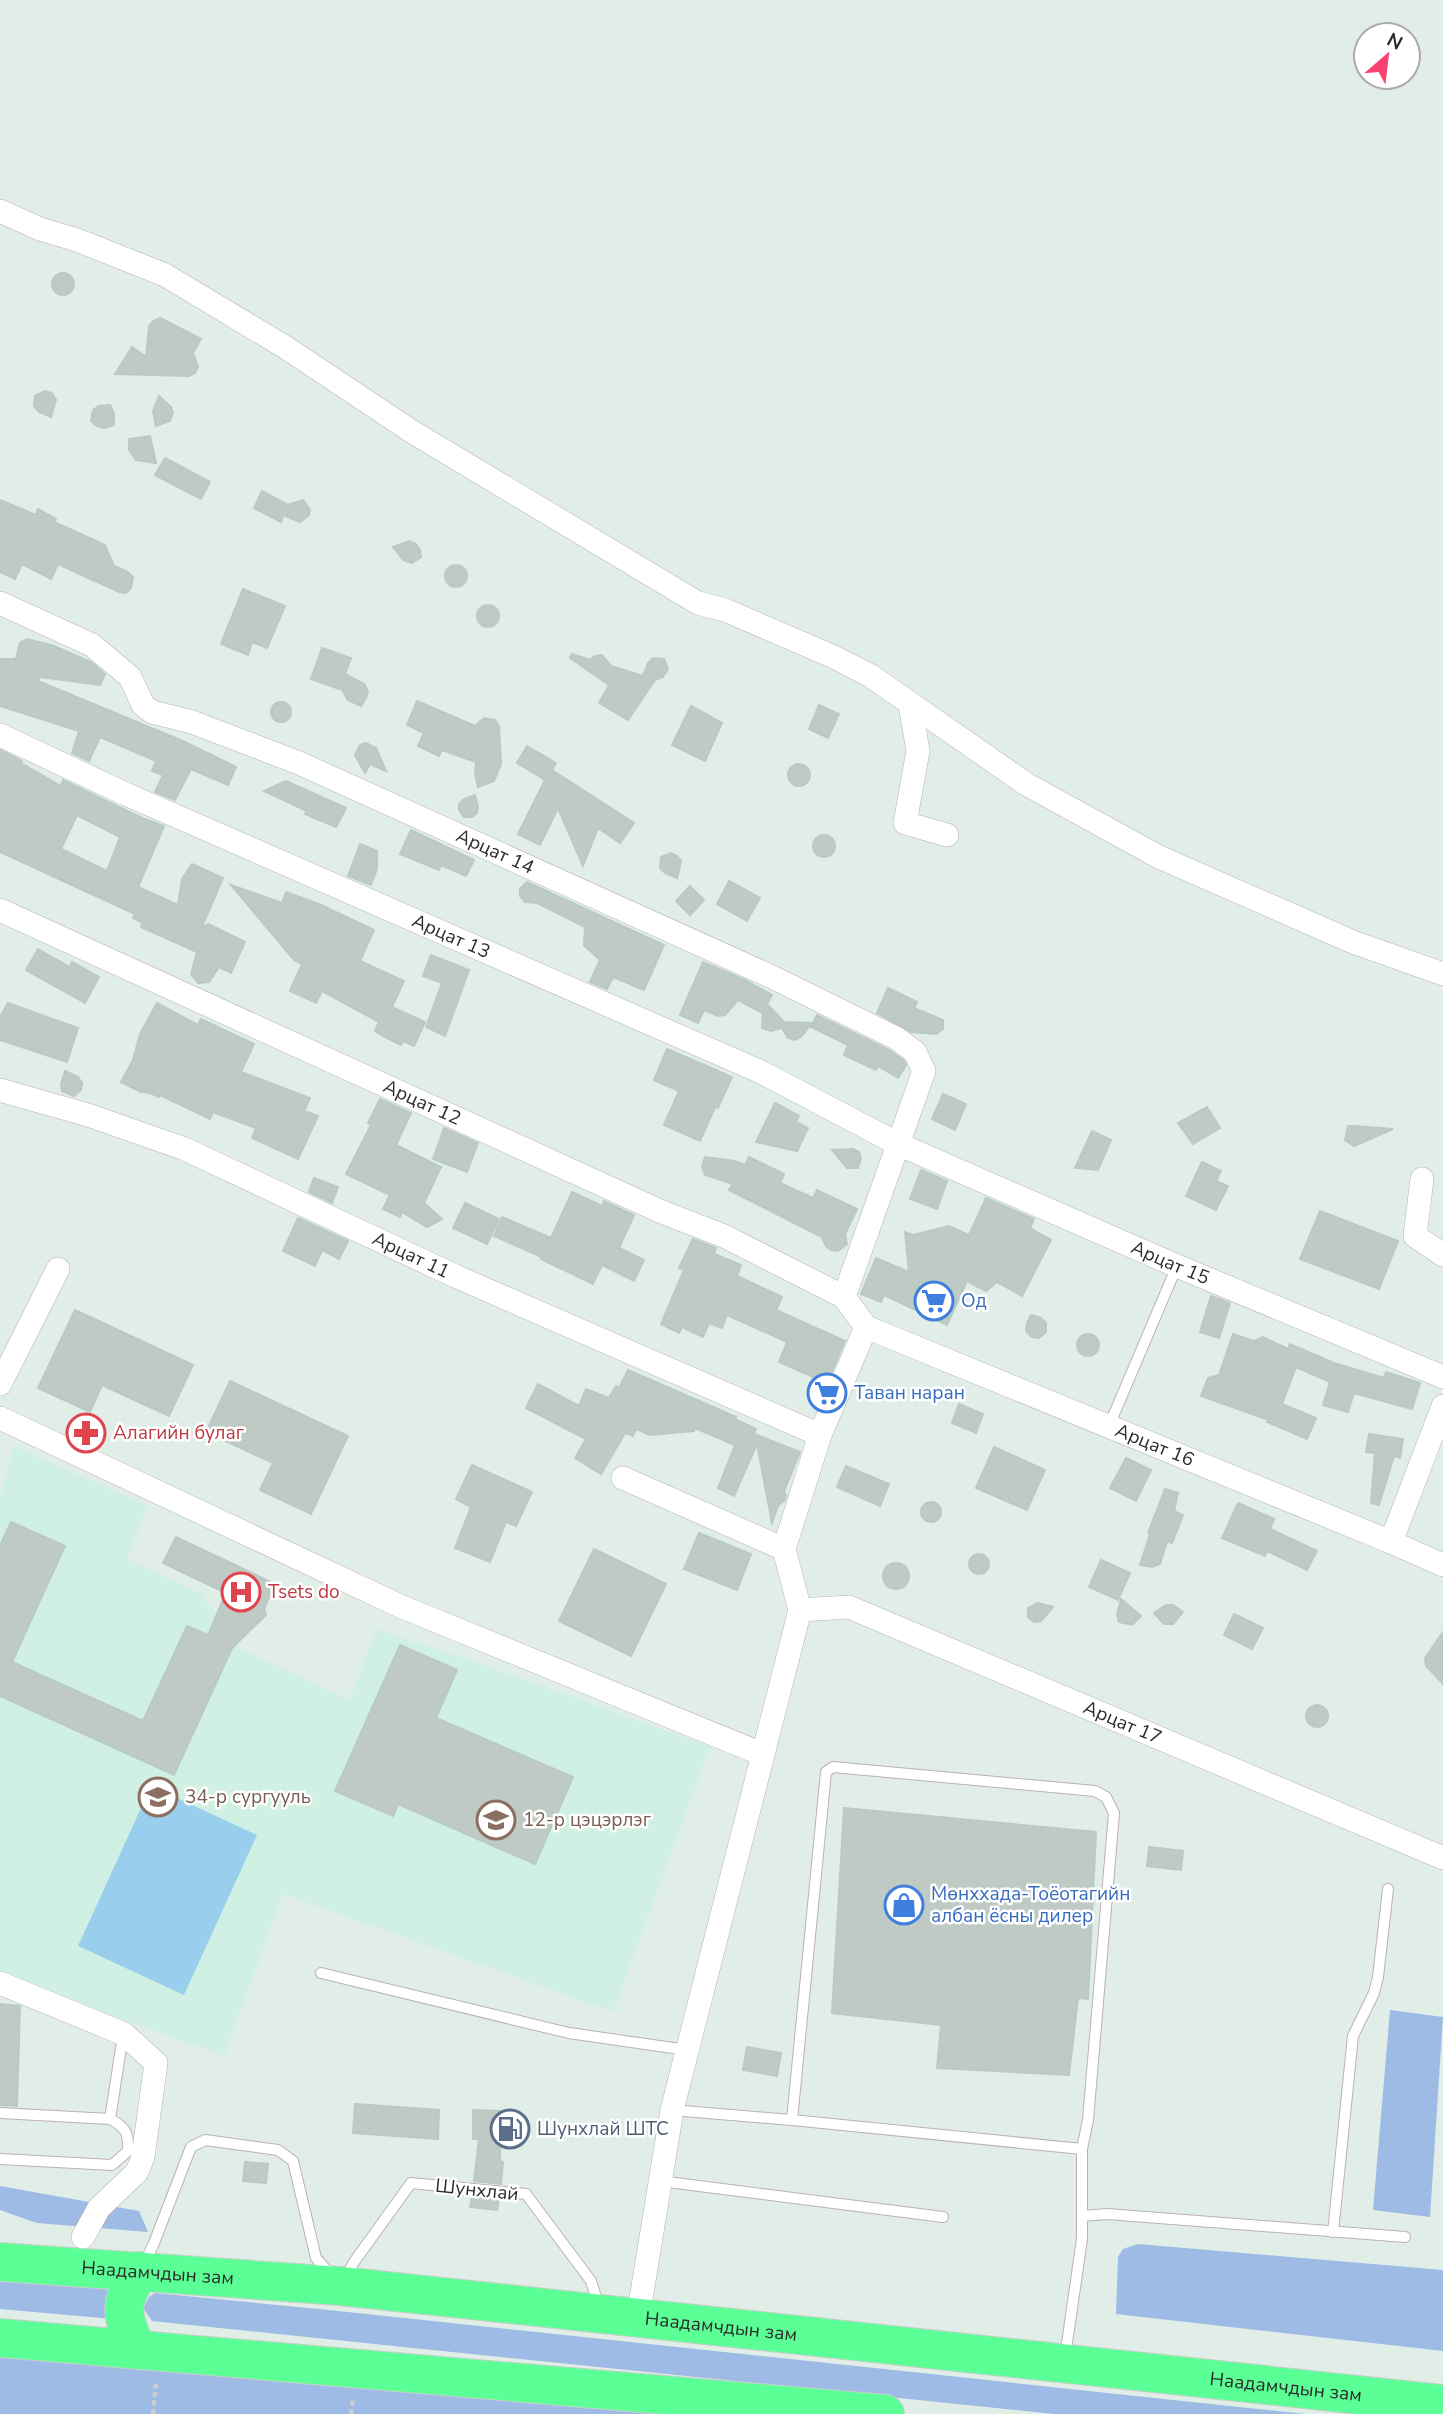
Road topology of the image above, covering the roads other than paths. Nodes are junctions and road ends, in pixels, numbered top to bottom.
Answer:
1 (0, 211) edge
2 (0, 603) edge
3 (910, 704) junction
4 (0, 735) edge
5 (947, 835) dead end
6 (0, 910) edge
7 (1443, 974) edge
8 (0, 1090) edge
9 (898, 1144) junction
10 (1422, 1179) dead end
11 (1443, 1255) edge
12 (1177, 1266) junction
13 (58, 1269) dead end
14 (844, 1297) junction
15 (866, 1327) junction
16 (1443, 1377) edge
17 (0, 1384) edge
18 (1443, 1406) edge
19 (0, 1418) edge
20 (1109, 1426) junction
21 (820, 1435) junction
22 (623, 1478) dead end
23 (1391, 1542) junction
24 (785, 1549) junction
25 (1443, 1565) edge
26 (800, 1609) junction
27 (762, 1754) junction
28 (1443, 1858) edge
29 (1388, 1889) dead end
30 (321, 1973) dead end
31 (0, 1983) edge
32 (124, 2034) junction
33 (687, 2050) junction
34 (671, 2110) junction
35 (0, 2113) edge
36 (110, 2119) junction
37 (792, 2120) junction
38 (1082, 2149) junction
39 (0, 2159) edge
40 (660, 2181) junction
41 (1082, 2216) junction
42 (943, 2217) dead end
43 (1333, 2232) junction
44 (83, 2237) dead end
45 (1405, 2237) dead end
46 (0, 2262) edge
47 (140, 2272) junction
48 (340, 2286) junction
49 (601, 2313) junction
50 (638, 2317) junction
51 (0, 2338) edge
52 (137, 2350) junction
53 (1064, 2363) junction
54 (1443, 2404) edge
55 (758, 2409) edge
56 (883, 2414) edge

1 - 3 street
2 - 9 street, Арцат 14
3 - 5 street
3 - 7 street
4 - 9 street, Арцат 13
6 - 14 street, Арцат 12
8 - 21 street, Арцат 11
9 - 12 street, Арцат 15
9 - 14 street, Арцат 14
10 - 11 street
12 - 16 street, Арцат 15
12 - 20 lane
13 - 17 street
14 - 15 street
15 - 20 street, Арцат 16
15 - 21 street
18 - 23 street
19 - 27 street
20 - 23 street, Арцат 16
21 - 24 street
22 - 24 street
23 - 25 street, Арцат 16
24 - 26 street
26 - 27 street
26 - 28 street, Арцат 17
27 - 33 street
29 - 43 lane
30 - 33 lane
31 - 32 street
32 - 36 lane
32 - 44 street
33 - 34 street
34 - 37 lane
34 - 40 street
35 - 36 lane
36 - 39 lane
37 - 38 lane
37 - 38 lane
38 - 41 lane
40 - 42 lane
40 - 50 street
41 - 43 lane
41 - 53 lane
43 - 45 lane
46 - 47 highway, Наадамчдын зам
47 - 48 highway, Наадамчдын зам
47 - 48 lane
47 - 52 highway
48 - 49 highway, Наадамчдын зам
48 - 49 lane, Шунхлай
49 - 50 highway, Наадамчдын зам
50 - 53 highway, Наадамчдын зам
51 - 52 highway
52 - 55 highway
53 - 54 highway, Наадамчдын зам
55 - 56 highway

